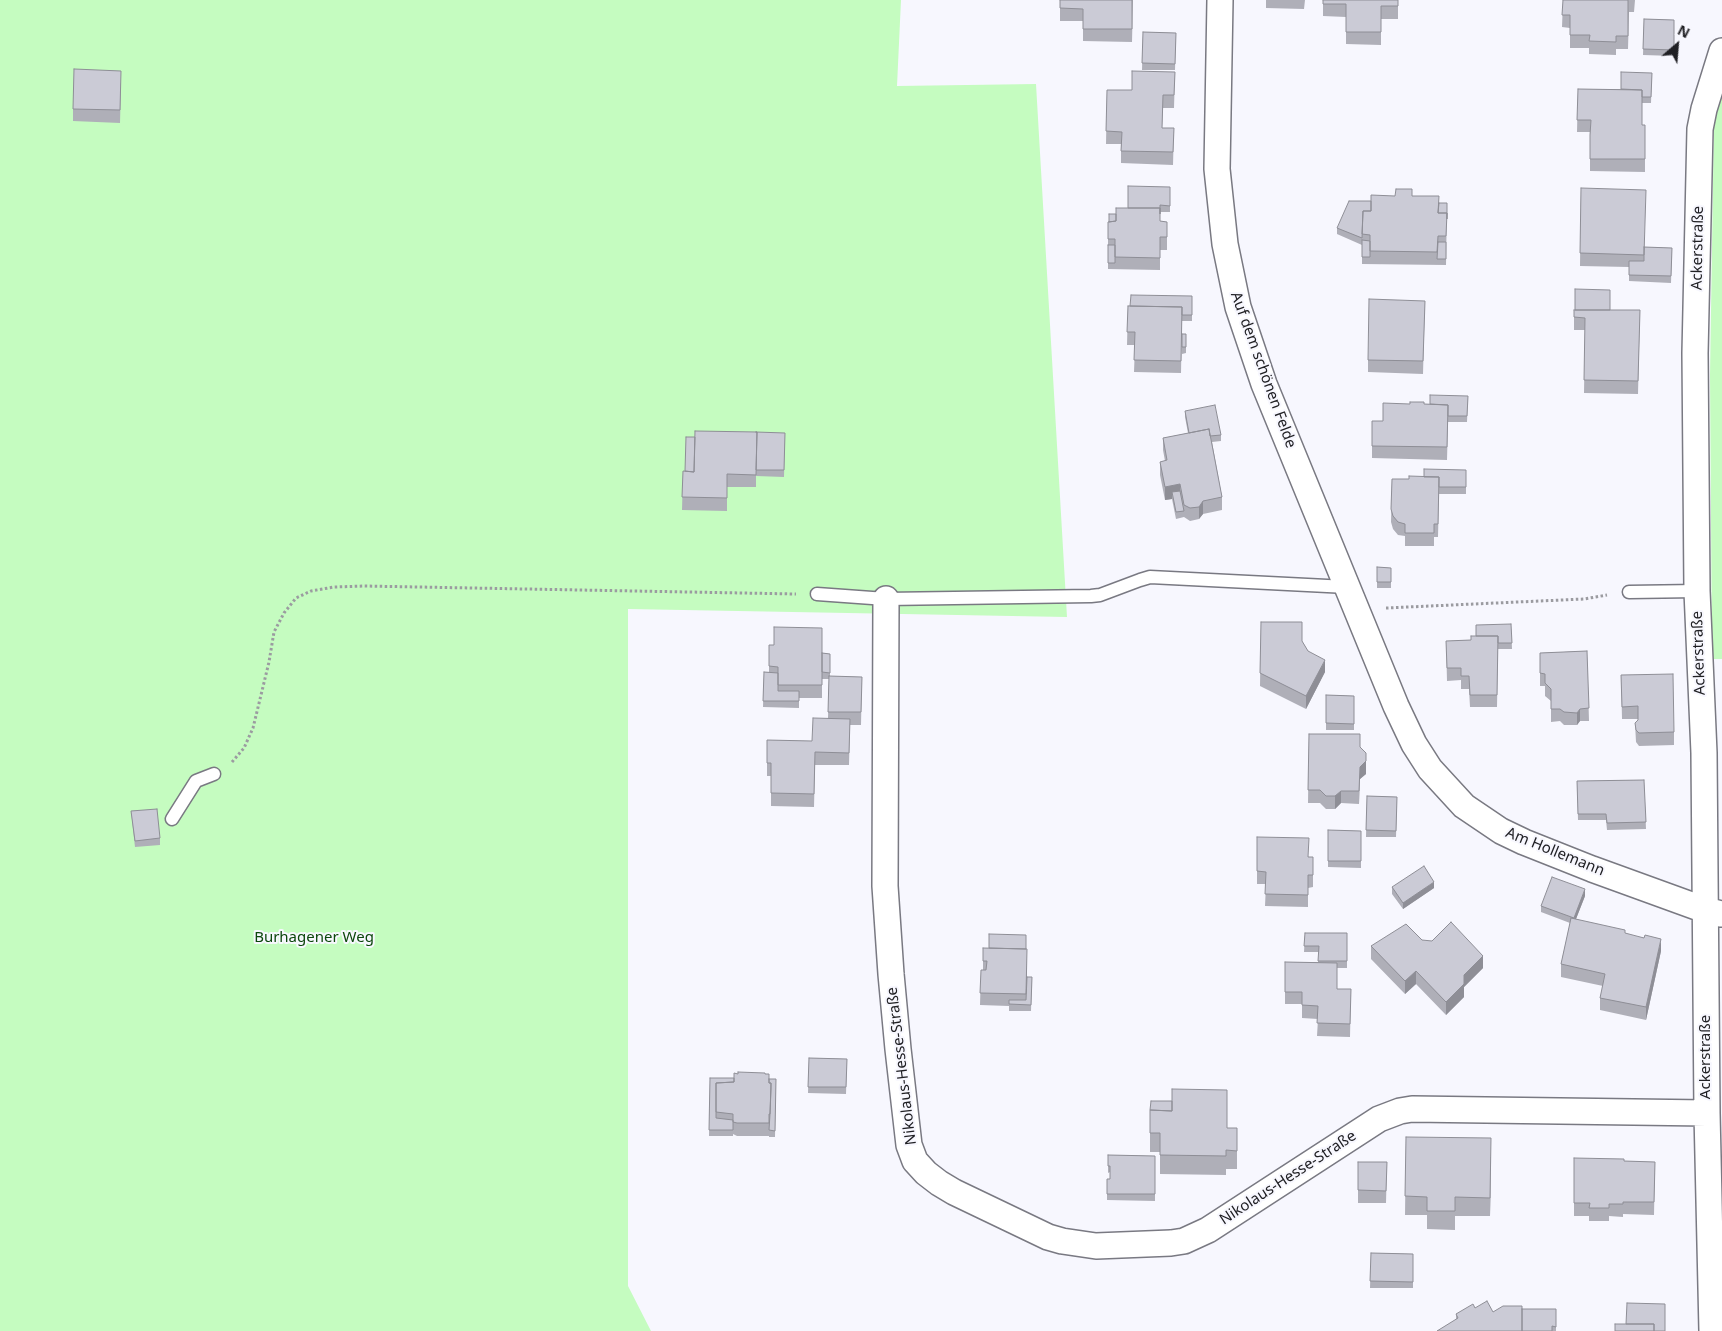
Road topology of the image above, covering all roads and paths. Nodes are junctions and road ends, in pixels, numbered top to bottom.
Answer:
1 (1220, 0) edge
2 (1722, 51) edge
3 (1347, 587) junction
4 (1697, 591) junction
5 (1630, 592) joint
6 (817, 594) joint
7 (886, 598) junction
8 (1357, 610) junction
9 (214, 774) joint
10 (172, 819) dead end
11 (1714, 912) edge
12 (1706, 1113) junction
13 (1716, 1257) edge
14 (1712, 1331) edge

1 - 3 street, Auf dem schönen Felde
2 - 4 street, Ackerstraße
3 - 7 lane
3 - 8 street, Auf dem schönen Felde
4 - 5 lane
4 - 11 street, Ackerstraße
5 - 8 path
6 - 7 lane
6 - 9 path
7 - 12 street, Nikolaus-Hesse-Straße
8 - 11 street, Am Hollemann
9 - 10 lane
11 - 12 street, Ackerstraße
12 - 13 street, Ackerstraße
13 - 14 street, Ackerstraße

